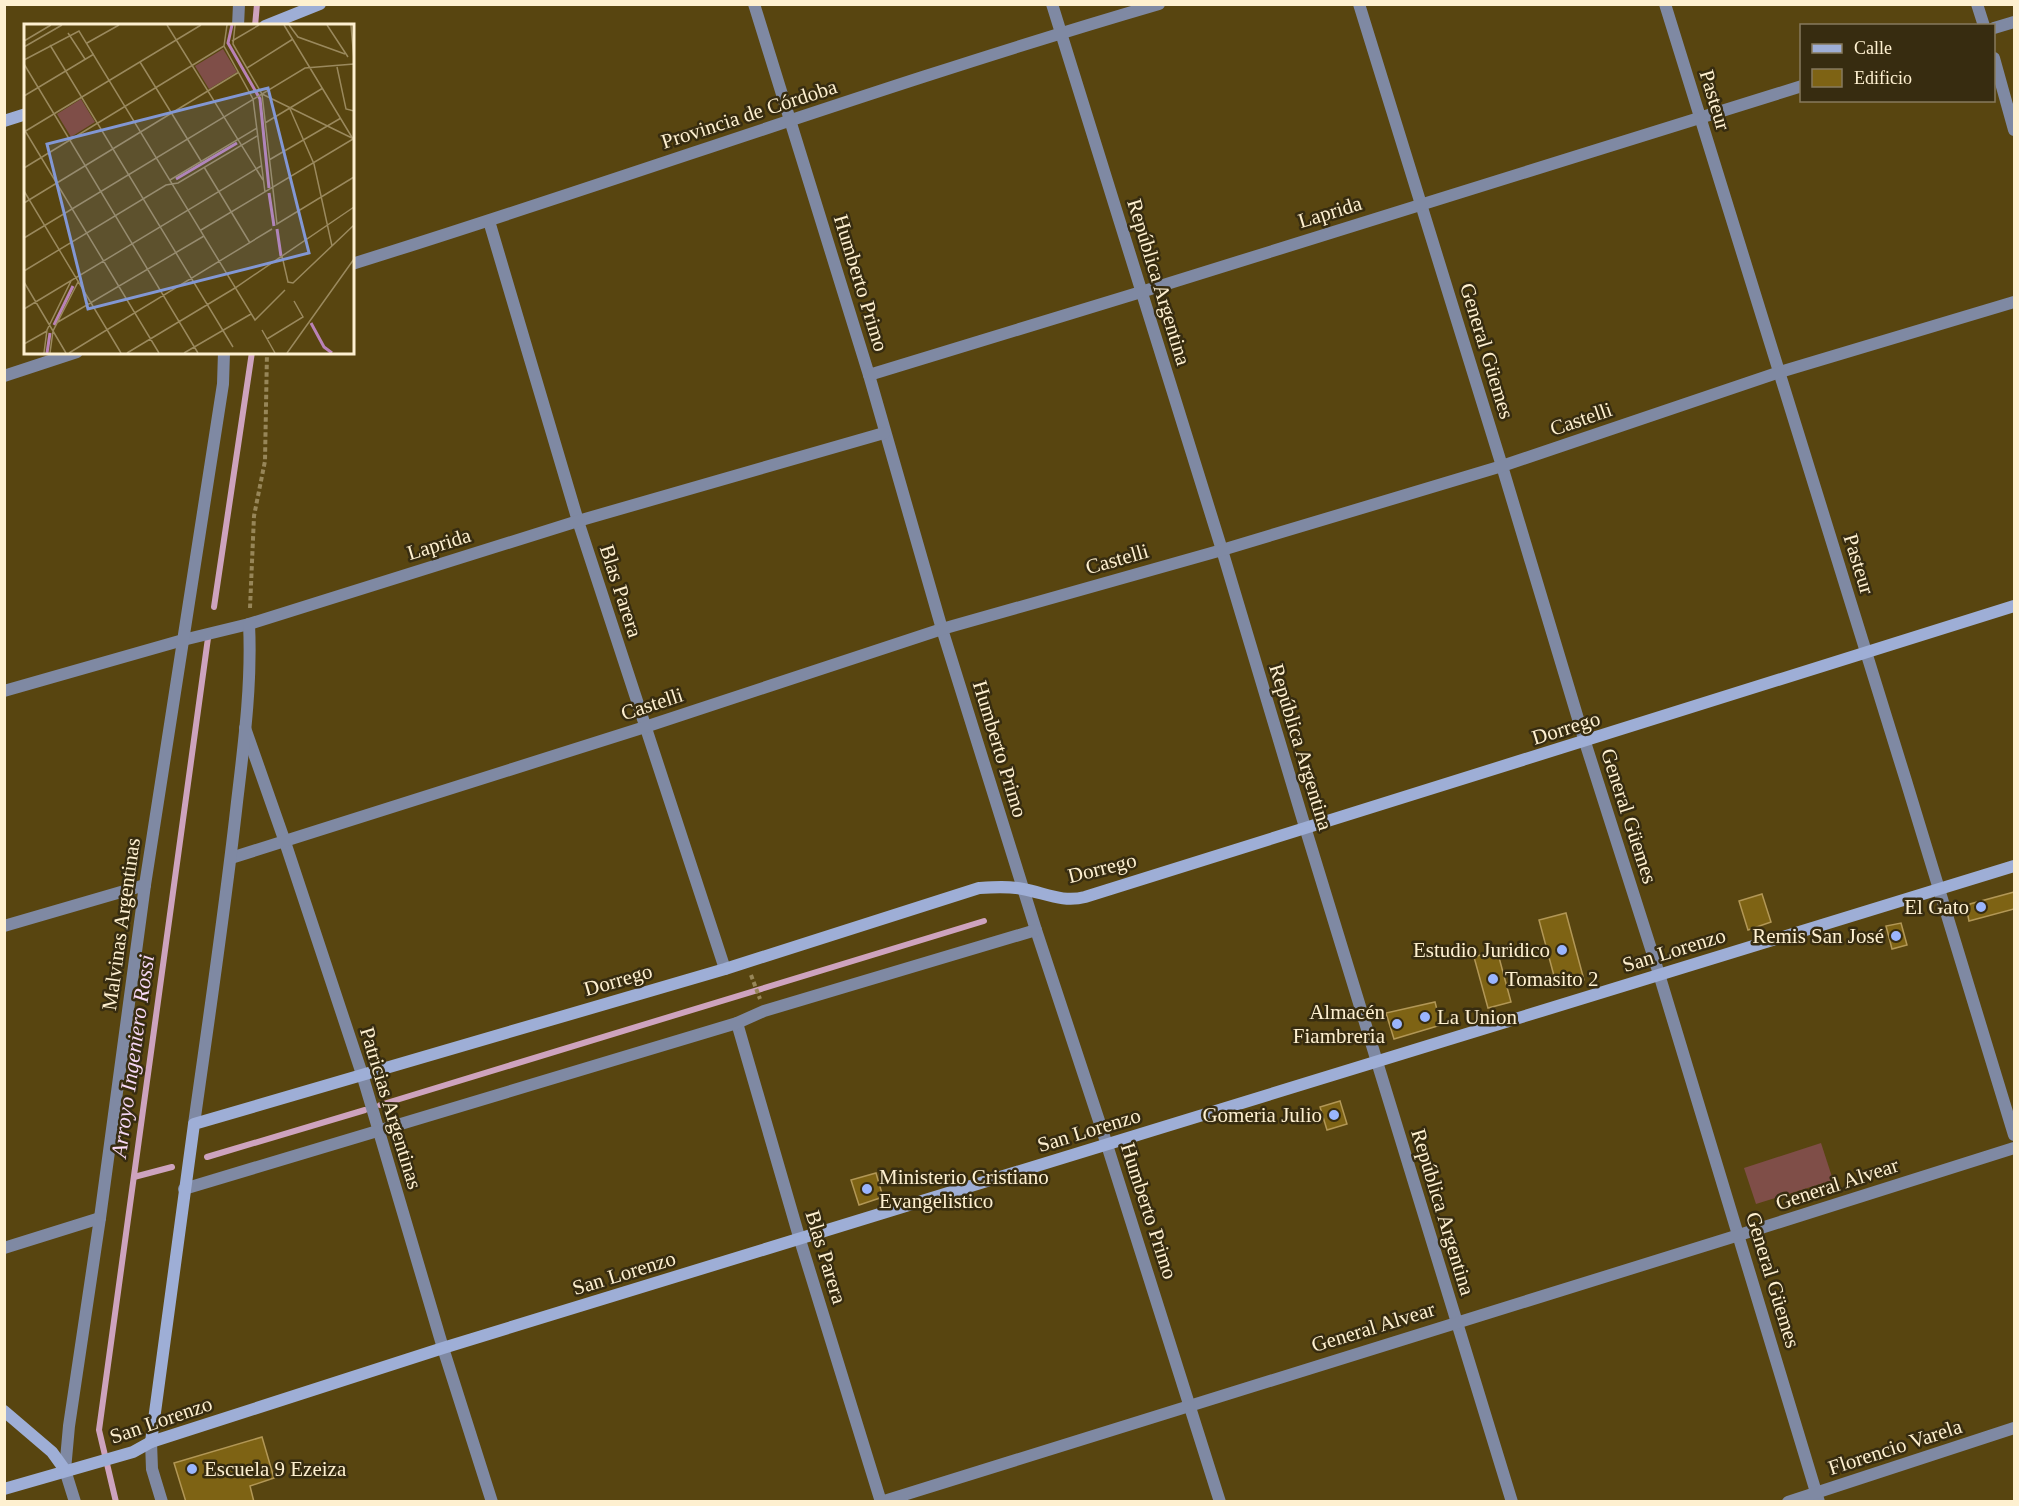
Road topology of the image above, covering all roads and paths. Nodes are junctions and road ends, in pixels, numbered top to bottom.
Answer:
1 (239, 4) edge
2 (320, 4) edge
3 (754, 4) edge
4 (1052, 4) edge
5 (1159, 4) edge
6 (1359, 4) edge
7 (1665, 4) edge
8 (1977, 4) edge
9 (2014, 22) edge
10 (238, 24) edge
11 (270, 24) edge
12 (1983, 24) edge
13 (1995, 28) edge
14 (1060, 33) junction
15 (1995, 62) edge
16 (1800, 87) edge
17 (24, 115) edge
18 (1700, 117) junction
19 (4, 121) edge
20 (790, 121) junction
21 (2014, 130) edge
22 (1421, 204) junction
23 (489, 222) junction
24 (354, 263) edge
25 (1141, 292) junction
26 (2014, 302) edge
27 (71, 354) edge
28 (224, 354) edge
29 (267, 354) edge
30 (1779, 372) junction
31 (869, 375) junction
32 (4, 376) edge
33 (884, 433) junction
34 (1502, 466) junction
35 (578, 521) junction
36 (1222, 550) junction
37 (2014, 606) edge
38 (249, 624) junction
39 (942, 628) junction
40 (183, 640) junction
41 (1866, 653) junction
42 (4, 691) edge
43 (645, 727) junction
44 (245, 728) junction
45 (1585, 742) junction
46 (1305, 827) junction
47 (285, 842) junction
48 (231, 858) junction
49 (2014, 866) edge
50 (145, 885) junction
51 (1940, 888) junction
52 (1023, 889) junction
53 (4, 926) edge
54 (1036, 930) junction
55 (725, 969) junction
56 (1659, 974) junction
57 (754, 983) dead end
58 (760, 999) dead end
59 (736, 1023) junction
60 (1376, 1062) junction
61 (362, 1074) junction
62 (194, 1124) junction
63 (378, 1131) junction
64 (2014, 1135) edge
65 (1107, 1145) junction
66 (2014, 1148) edge
67 (184, 1189) junction
68 (100, 1218) junction
69 (1739, 1235) junction
70 (800, 1240) junction
71 (4, 1248) edge
72 (1457, 1322) junction
73 (443, 1348) junction
74 (1191, 1405) junction
75 (4, 1411) edge
76 (2014, 1428) edge
77 (151, 1442) junction
78 (65, 1470) junction
79 (4, 1489) edge
80 (1817, 1497) edge
81 (881, 1501) edge
82 (75, 1502) edge
83 (162, 1502) edge
84 (492, 1502) edge
85 (1220, 1502) edge
86 (1512, 1502) edge
87 (1788, 1502) edge

1 - 10 street
2 - 11 street
3 - 20 street, Humberto Primo
4 - 14 street, República Argentina
5 - 14 street, Provincia de Córdoba
6 - 22 street, General Güemes
7 - 18 street, Pasteur
8 - 12 street
9 - 13 street
14 - 20 street, Provincia de Córdoba
14 - 25 street, República Argentina
15 - 21 street
16 - 18 street, Laprida
17 - 19 street
18 - 22 street, Laprida
18 - 30 street, Pasteur
20 - 23 street, Provincia de Córdoba
20 - 31 street, Humberto Primo
22 - 25 street, Laprida
22 - 34 street, General Güemes
23 - 24 street, Provincia de Córdoba
23 - 35 street, Blas Parera
25 - 31 street, Laprida
25 - 36 street, República Argentina
26 - 30 street, Castelli
27 - 32 street
28 - 40 street, Malvinas Argentinas
29 - 38 path
30 - 34 street, Castelli
30 - 41 street, Pasteur
31 - 33 street, Humberto Primo
33 - 35 street, Laprida
33 - 39 street, Humberto Primo
34 - 36 street, Castelli
34 - 45 street, General Güemes
35 - 38 street, Laprida
35 - 43 street, Blas Parera
36 - 39 street, Castelli
36 - 46 street, República Argentina
37 - 41 street, Dorrego
38 - 40 street, Laprida
38 - 44 street
39 - 43 street, Castelli
39 - 52 street, Humberto Primo
40 - 42 street, Laprida
40 - 50 street, Malvinas Argentinas
41 - 45 street, Dorrego
41 - 51 street, Pasteur
43 - 47 street, Castelli
43 - 55 street, Blas Parera
44 - 47 street, Patricias Argentinas
44 - 48 street
45 - 46 street, Dorrego
45 - 56 street, General Güemes
46 - 52 street, Dorrego
46 - 60 street, República Argentina
47 - 48 street, Castelli
47 - 61 street, Patricias Argentinas
48 - 62 street
49 - 51 street, San Lorenzo
50 - 53 street
50 - 68 street, Malvinas Argentinas
51 - 56 street, San Lorenzo
51 - 64 street, Pasteur
52 - 54 street, Humberto Primo
52 - 55 street, Dorrego
54 - 59 street
54 - 65 street, Humberto Primo
55 - 61 street, Dorrego
56 - 60 street, San Lorenzo
56 - 69 street, General Güemes
57 - 58 path
59 - 63 street
59 - 70 street, Blas Parera
60 - 65 street, San Lorenzo
60 - 72 street, República Argentina
61 - 62 street, Dorrego
61 - 63 street, Patricias Argentinas
62 - 67 street
63 - 67 street
63 - 73 street, Patricias Argentinas
65 - 70 street, San Lorenzo
65 - 74 street, Humberto Primo
66 - 69 street, General Alvear
67 - 77 street
68 - 71 street
68 - 78 street, Malvinas Argentinas
69 - 72 street, General Alvear
69 - 80 street, General Güemes
70 - 73 street, San Lorenzo
70 - 81 street, Blas Parera
72 - 74 street, General Alvear
72 - 86 street, República Argentina
73 - 77 street, San Lorenzo
73 - 84 street, Patricias Argentinas
74 - 81 street, General Alvear
74 - 85 street, Humberto Primo
75 - 78 street
76 - 80 street, Florencio Varela
77 - 78 street, San Lorenzo
77 - 83 street
78 - 79 street, San Lorenzo
78 - 82 street, Malvinas Argentinas
80 - 87 street, Florencio Varela

